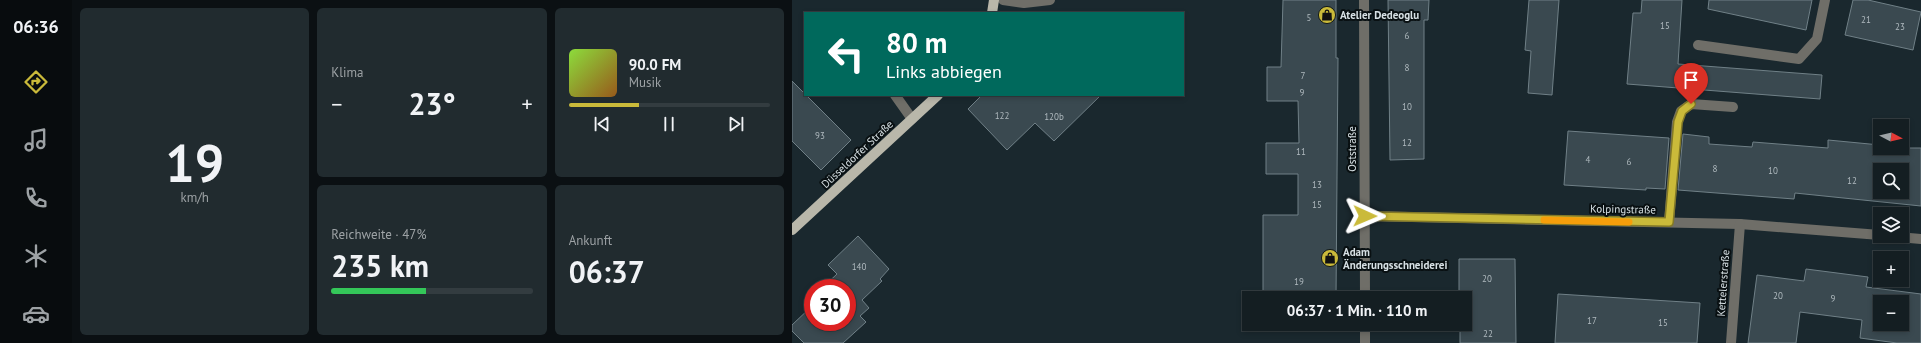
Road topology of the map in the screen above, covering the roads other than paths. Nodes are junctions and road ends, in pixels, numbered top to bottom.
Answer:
1 (994, 0) edge
2 (1003, 0) edge
3 (1050, 0) edge
4 (1364, 0) edge
5 (1825, 0) edge
6 (992, 12) edge
7 (1698, 45) dead end
8 (896, 96) edge
9 (937, 96) edge
10 (1733, 107) dead end
11 (912, 119) junction
12 (1365, 216) junction
13 (1669, 222) junction
14 (1740, 224) junction
15 (792, 230) edge
16 (1873, 235) edge
17 (1909, 238) edge
18 (1921, 239) edge
19 (1365, 291) edge
20 (1365, 331) edge
21 (1366, 343) edge
22 (1731, 343) edge

1 - 6 main road
2 - 3 street
4 - 12 street, Oststraße
5 - 7 street
8 - 11 street
9 - 11 main road, Düsseldorfer Straße
10 - 13 street
11 - 15 main road, Düsseldorfer Straße
12 - 13 street, Kolpingstraße
12 - 19 street, Oststraße
13 - 14 street, Kolpingstraße
14 - 16 street, Kolpingstraße
14 - 22 street, Kettelerstraße
17 - 18 street
20 - 21 street

